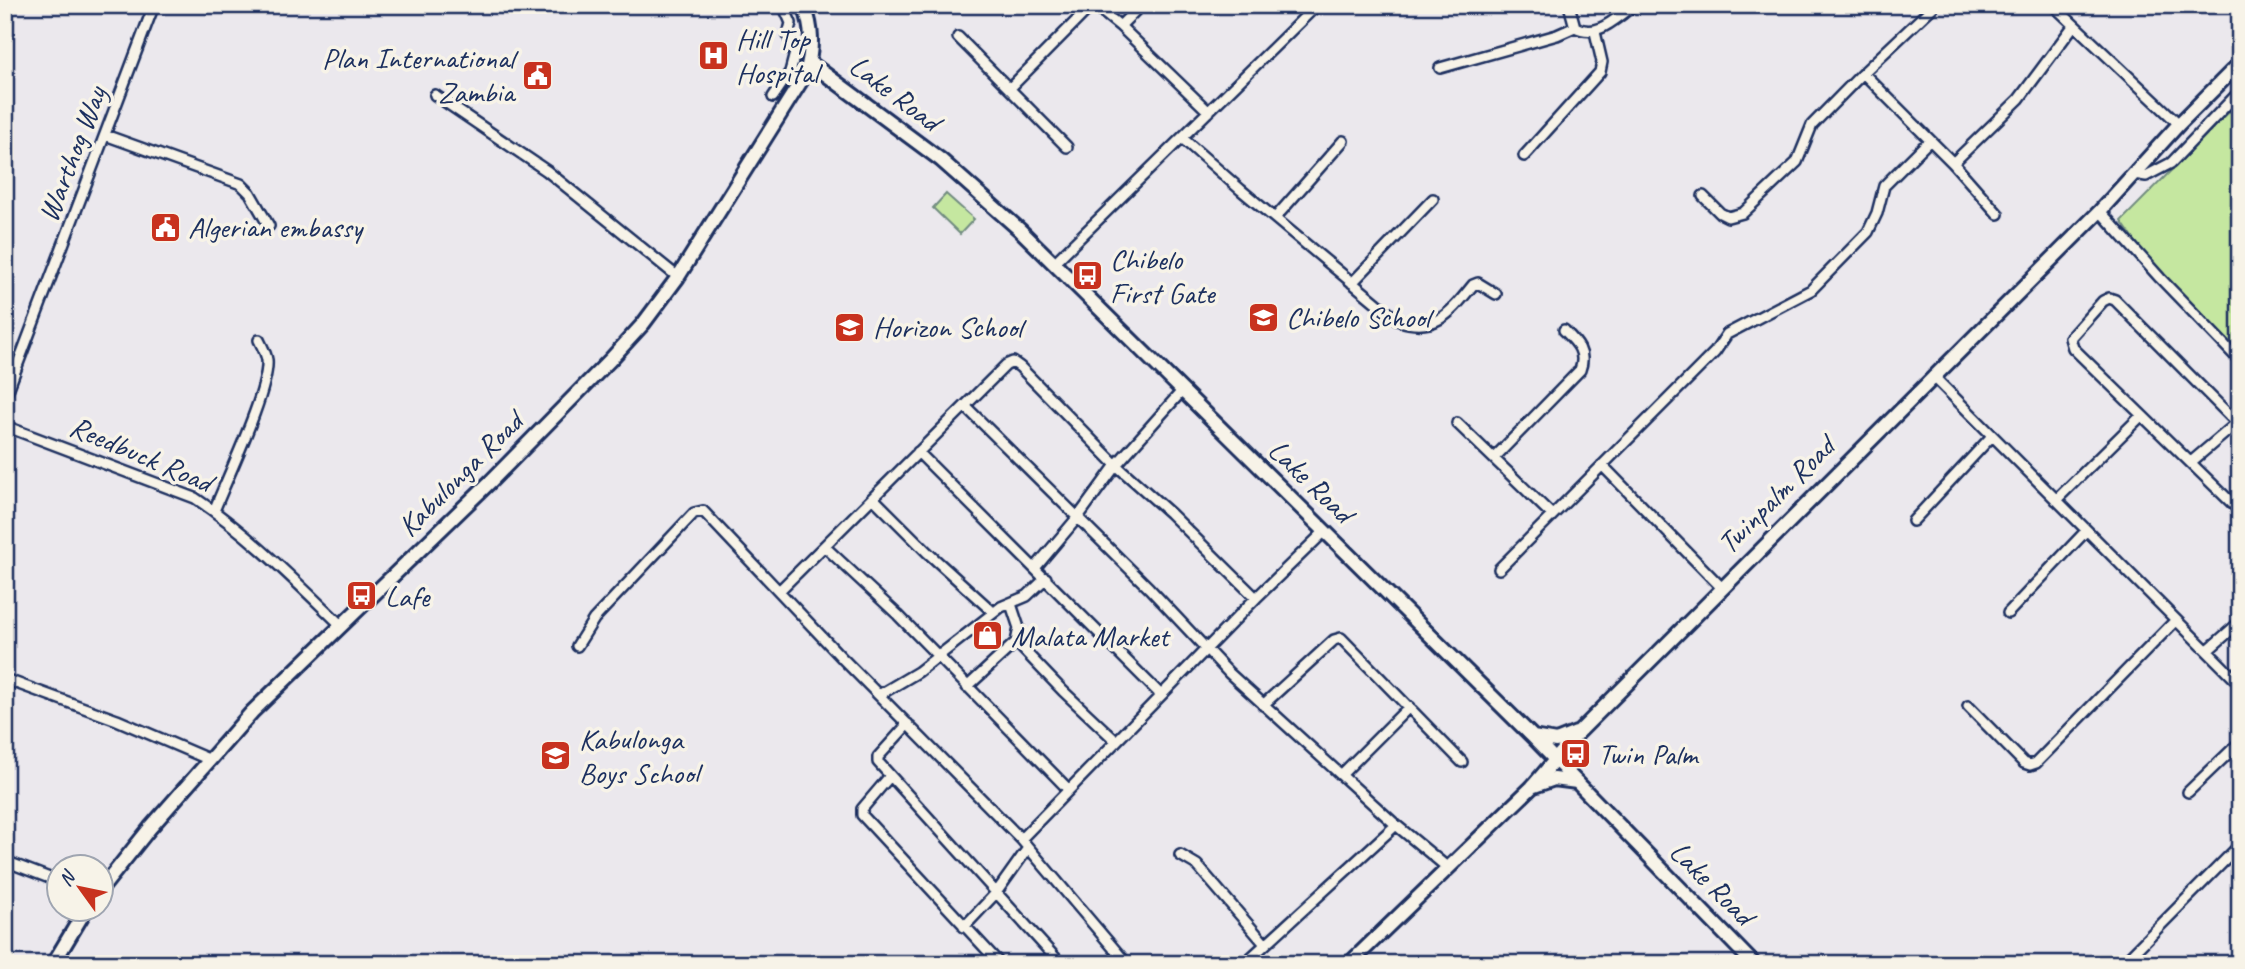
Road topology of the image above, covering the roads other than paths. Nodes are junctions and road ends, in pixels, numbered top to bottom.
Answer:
1 (154, 5) edge
2 (783, 5) edge
3 (804, 5) edge
4 (1093, 5) edge
5 (1141, 5) edge
6 (1317, 5) edge
7 (1569, 5) edge
8 (1635, 5) edge
9 (1935, 5) edge
10 (2053, 5) edge
11 (2074, 25) junction
12 (1120, 26) junction
13 (1575, 27) junction
14 (1595, 32) junction
15 (958, 37) dead end
16 (809, 62) junction
17 (2240, 63) edge
18 (1440, 68) dead end
19 (1863, 73) junction
20 (1010, 88) junction
21 (2240, 91) edge
22 (435, 95) dead end
23 (774, 97) dead end
24 (1209, 112) junction
25 (2179, 124) junction
26 (105, 135) junction
27 (1182, 138) junction
28 (1930, 140) junction
29 (1343, 141) dead end
30 (1067, 147) dead end
31 (1524, 156) dead end
32 (1953, 163) junction
33 (2134, 174) junction
34 (1703, 197) dead end
35 (1433, 199) dead end
36 (2100, 211) junction
37 (1998, 214) dead end
38 (1275, 218) junction
39 (269, 226) dead end
40 (1054, 264) junction
41 (678, 277) junction
42 (1352, 283) junction
43 (1496, 294) dead end
44 (1564, 330) dead end
45 (259, 340) dead end
46 (2240, 361) edge
47 (1933, 376) junction
48 (1182, 390) junction
49 (5, 398) edge
50 (965, 406) junction
51 (2141, 416) junction
52 (1458, 422) dead end
53 (2238, 425) edge
54 (5, 426) edge
55 (1992, 436) junction
56 (918, 452) junction
57 (1494, 458) junction
58 (2190, 462) junction
59 (1116, 465) junction
60 (1602, 465) junction
61 (873, 498) junction
62 (2056, 499) junction
63 (214, 511) junction
64 (2240, 511) edge
65 (1552, 514) junction
66 (1078, 517) junction
67 (1913, 521) dead end
68 (1325, 531) junction
69 (2086, 531) junction
70 (824, 546) junction
71 (1035, 568) junction
72 (1499, 569) dead end
73 (1046, 578) junction
74 (1721, 587) junction
75 (779, 591) junction
76 (1256, 598) junction
77 (1011, 604) junction
78 (993, 612) junction
79 (2008, 613) dead end
80 (2176, 620) junction
81 (2240, 622) edge
82 (342, 626) junction
83 (1016, 642) junction
84 (577, 646) dead end
85 (1207, 648) junction
86 (2208, 650) junction
87 (938, 657) junction
88 (5, 679) edge
89 (2240, 684) edge
90 (967, 687) junction
91 (879, 695) junction
92 (1161, 695) junction
93 (1263, 705) junction
94 (1968, 706) dead end
95 (1409, 707) junction
96 (908, 724) junction
97 (1578, 733) junction
98 (1533, 737) junction
99 (1116, 741) junction
100 (2240, 742) edge
101 (208, 760) junction
102 (1555, 760) junction
103 (1462, 762) dead end
104 (1341, 775) junction
105 (890, 776) junction
106 (1578, 782) junction
107 (1532, 787) junction
108 (1069, 790) junction
109 (2188, 792) dead end
110 (1395, 825) junction
111 (1021, 839) junction
112 (2240, 845) edge
113 (1028, 848) junction
114 (1180, 855) dead end
115 (5, 861) edge
116 (1448, 868) junction
117 (116, 871) edge
118 (46, 877) edge
119 (996, 893) junction
120 (78, 923) edge
121 (964, 927) junction
122 (1265, 944) junction
123 (53, 964) edge
124 (1000, 964) edge
125 (1061, 964) edge
126 (1127, 964) edge
127 (1244, 964) edge
128 (1349, 964) edge
129 (1754, 964) edge
130 (2122, 964) edge

1 - 26 street, Warthog Way
2 - 23 street
3 - 16 main road
4 - 12 street
4 - 20 street
5 - 12 street
6 - 24 street
7 - 13 street
8 - 14 street
9 - 19 street
10 - 11 street
11 - 25 street
11 - 32 street
12 - 24 street
13 - 14 street
13 - 18 street
14 - 31 street
15 - 20 street
16 - 40 main road, Lake Road
16 - 41 main road, Kabulonga Road
17 - 25 main road, Twinpalm Road
19 - 28 street
19 - 34 street
20 - 30 street
21 - 33 street
22 - 41 street
24 - 27 street
25 - 33 main road, Twinpalm Road
26 - 39 street
26 - 49 street, Warthog Way
27 - 38 street
27 - 40 street
28 - 32 street
28 - 60 street
29 - 38 street
32 - 37 street
33 - 36 main road, Twinpalm Road
35 - 42 street
36 - 46 street
36 - 47 main road, Twinpalm Road
38 - 42 street
40 - 48 main road, Lake Road
41 - 82 main road, Kabulonga Road
42 - 43 street
44 - 57 street
45 - 63 street
47 - 55 street
47 - 74 main road, Twinpalm Road
48 - 59 street
48 - 68 main road, Lake Road
50 - 56 street
50 - 59 street
50 - 66 street
51 - 53 street
51 - 58 street
51 - 62 street
52 - 57 street
53 - 58 street
54 - 63 street, Reedbuck Road
55 - 62 street
55 - 67 street
56 - 61 street
56 - 71 street
57 - 65 street
58 - 64 street
59 - 66 street
59 - 76 street
60 - 65 street
60 - 74 street
61 - 70 street
61 - 78 street
62 - 69 street
63 - 82 street, Reedbuck Road
65 - 72 street
66 - 71 street
66 - 85 street
68 - 76 street
68 - 98 main road, Lake Road
69 - 79 street
69 - 80 street
70 - 75 street
70 - 87 street
71 - 73 street
73 - 77 street
73 - 92 street
74 - 97 main road, Twinpalm Road
75 - 84 street
75 - 91 street
76 - 85 street
77 - 78 street
77 - 83 street
78 - 87 street
80 - 86 street
80 - 94 street
81 - 86 street
82 - 101 main road, Kabulonga Road
83 - 90 street
83 - 99 street
85 - 92 street
85 - 93 street
86 - 89 street
87 - 90 street
87 - 91 street
88 - 101 street
90 - 108 street
91 - 96 street
92 - 99 street
93 - 95 street
93 - 104 street
95 - 103 street
95 - 104 street
96 - 105 street
96 - 111 street
97 - 98 main road
97 - 102 main road, Twinpalm Road
98 - 102 main road, Lake Road
99 - 108 street
100 - 109 street
101 - 117 main road, Kabulonga Road
102 - 106 main road, Lake Road
102 - 107 main road, Twinpalm Road
104 - 110 street
105 - 119 street
105 - 121 street
106 - 107 main road
106 - 129 main road, Lake Road
107 - 116 main road, Twinpalm Road
108 - 111 street
110 - 116 street
110 - 122 street
111 - 113 street
112 - 130 street
113 - 119 street
113 - 126 street
114 - 122 street
115 - 118 street
116 - 128 main road, Twinpalm Road
119 - 121 street
119 - 125 street
120 - 123 main road
121 - 124 street
122 - 127 street

